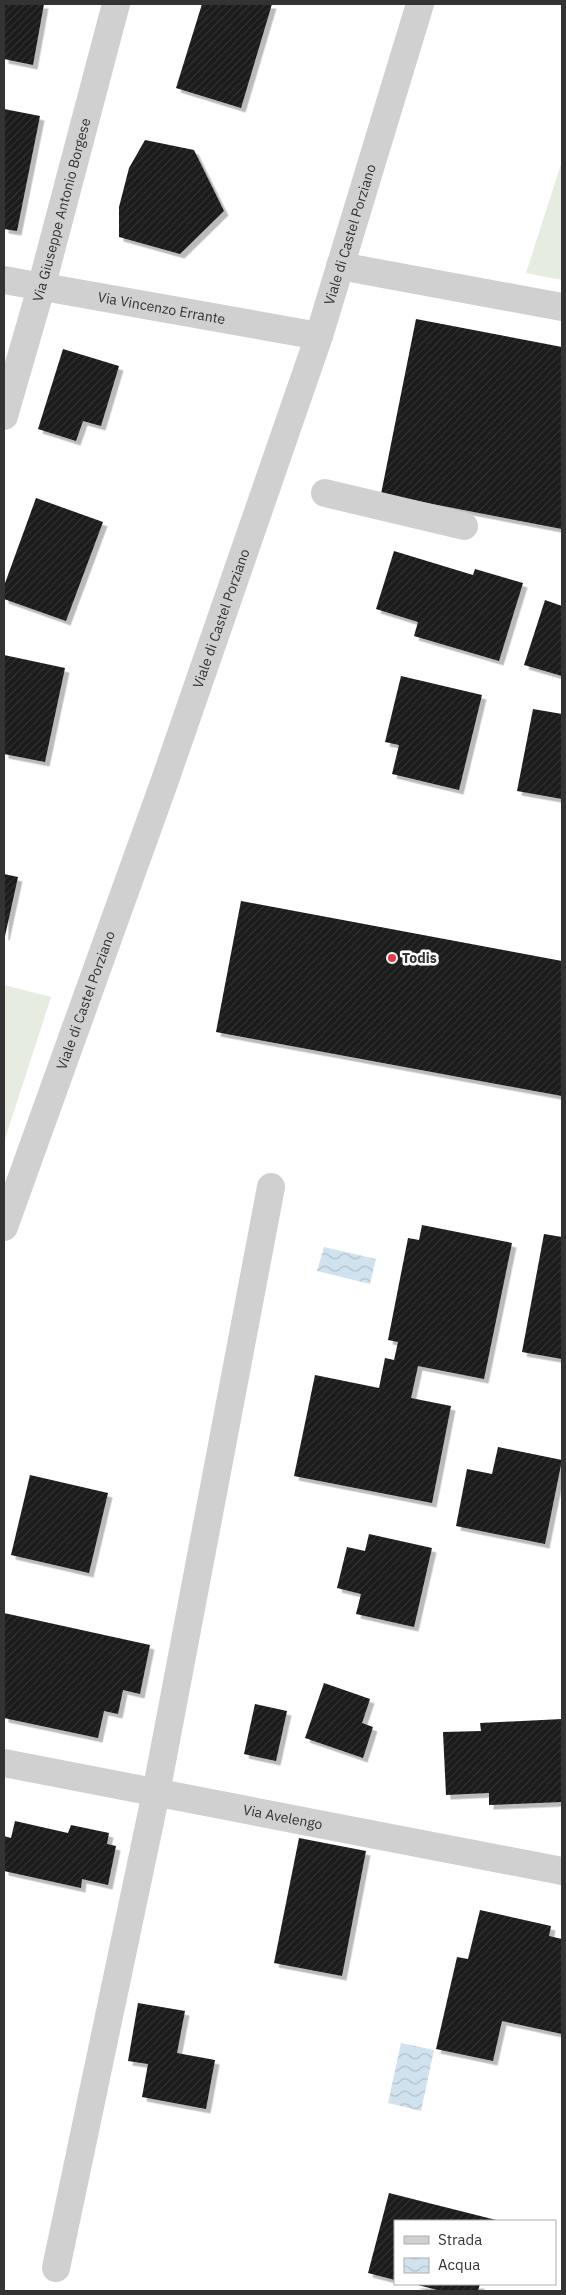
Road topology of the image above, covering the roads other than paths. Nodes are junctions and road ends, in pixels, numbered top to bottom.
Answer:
1 (116, 4) edge
2 (420, 4) edge
3 (340, 266) junction
4 (4, 280) edge
5 (42, 288) junction
6 (562, 307) edge
7 (320, 336) junction
8 (4, 416) edge
9 (325, 493) dead end
10 (464, 526) dead end
11 (270, 1187) dead end
12 (4, 1227) edge
13 (4, 1763) edge
14 (156, 1793) junction
15 (562, 1871) edge
16 (56, 2268) dead end

1 - 5 street, Via Giuseppe Antonio Borgese
2 - 3 street, Viale di Castel Porziano
3 - 6 street
3 - 7 street, Viale di Castel Porziano
4 - 5 street, Via Vincenzo Errante
5 - 7 street, Via Vincenzo Errante
5 - 8 street, Via Giuseppe Antonio Borgese
7 - 12 street, Viale di Castel Porziano
9 - 10 street
11 - 14 street
13 - 14 street, Via Avelengo
14 - 15 street, Via Avelengo
14 - 16 street

